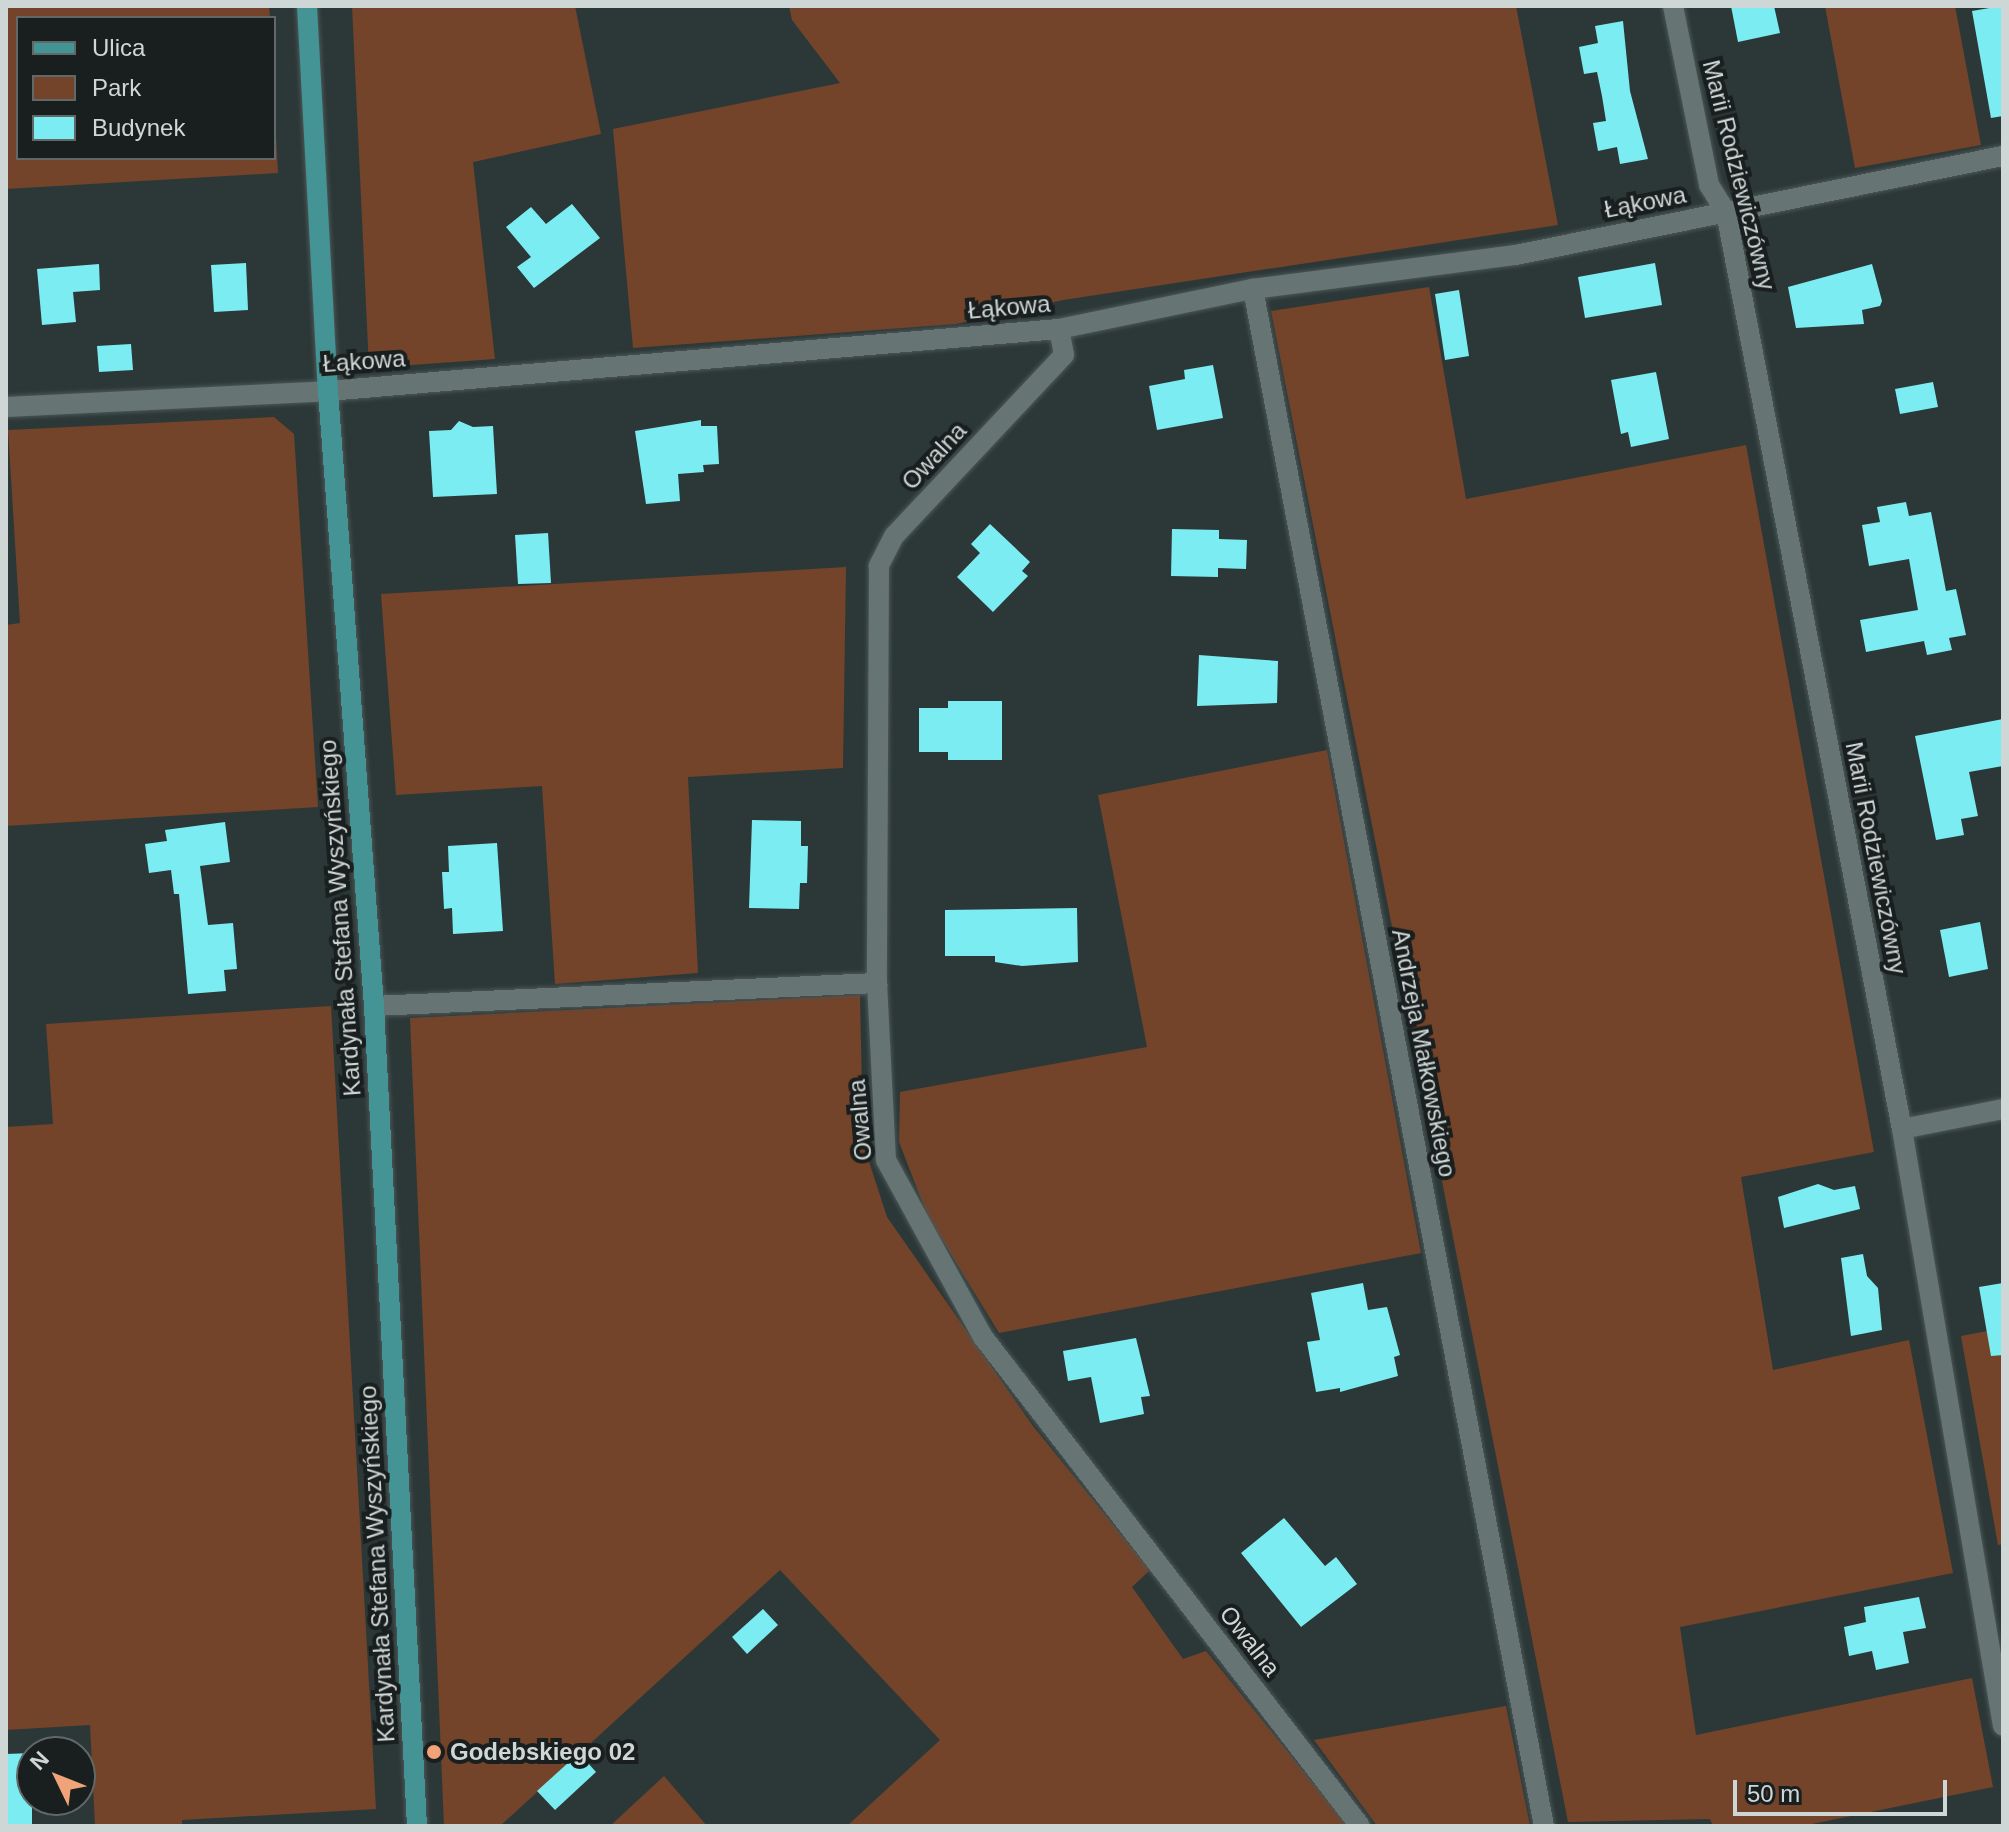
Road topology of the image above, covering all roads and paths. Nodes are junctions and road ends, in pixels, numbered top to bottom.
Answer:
1 (307, 6) edge
2 (1673, 6) edge
3 (2003, 156) edge
4 (1726, 212) junction
5 (1253, 289) junction
6 (1059, 329) junction
7 (328, 391) junction
8 (6, 407) edge
9 (877, 983) junction
10 (374, 1006) junction
11 (2003, 1109) edge
12 (1902, 1129) junction
13 (2003, 1726) edge
14 (417, 1826) edge
15 (1360, 1826) edge
16 (1544, 1826) edge

1 - 7 main road, Kardynała Stefana Wyszyńskiego
2 - 4 street, Marii Rodziewiczówny
3 - 4 street, Łąkowa
4 - 5 street, Łąkowa
4 - 12 street, Marii Rodziewiczówny
5 - 6 street, Łąkowa
5 - 16 street, Andrzeja Małkowskiego
6 - 7 street, Łąkowa
6 - 9 street, Owalna
7 - 8 street, Łąkowa
7 - 10 main road, Kardynała Stefana Wyszyńskiego
9 - 10 street
9 - 15 street, Owalna
10 - 14 main road, Kardynała Stefana Wyszyńskiego
11 - 12 street
12 - 13 street, Marii Rodziewiczówny

